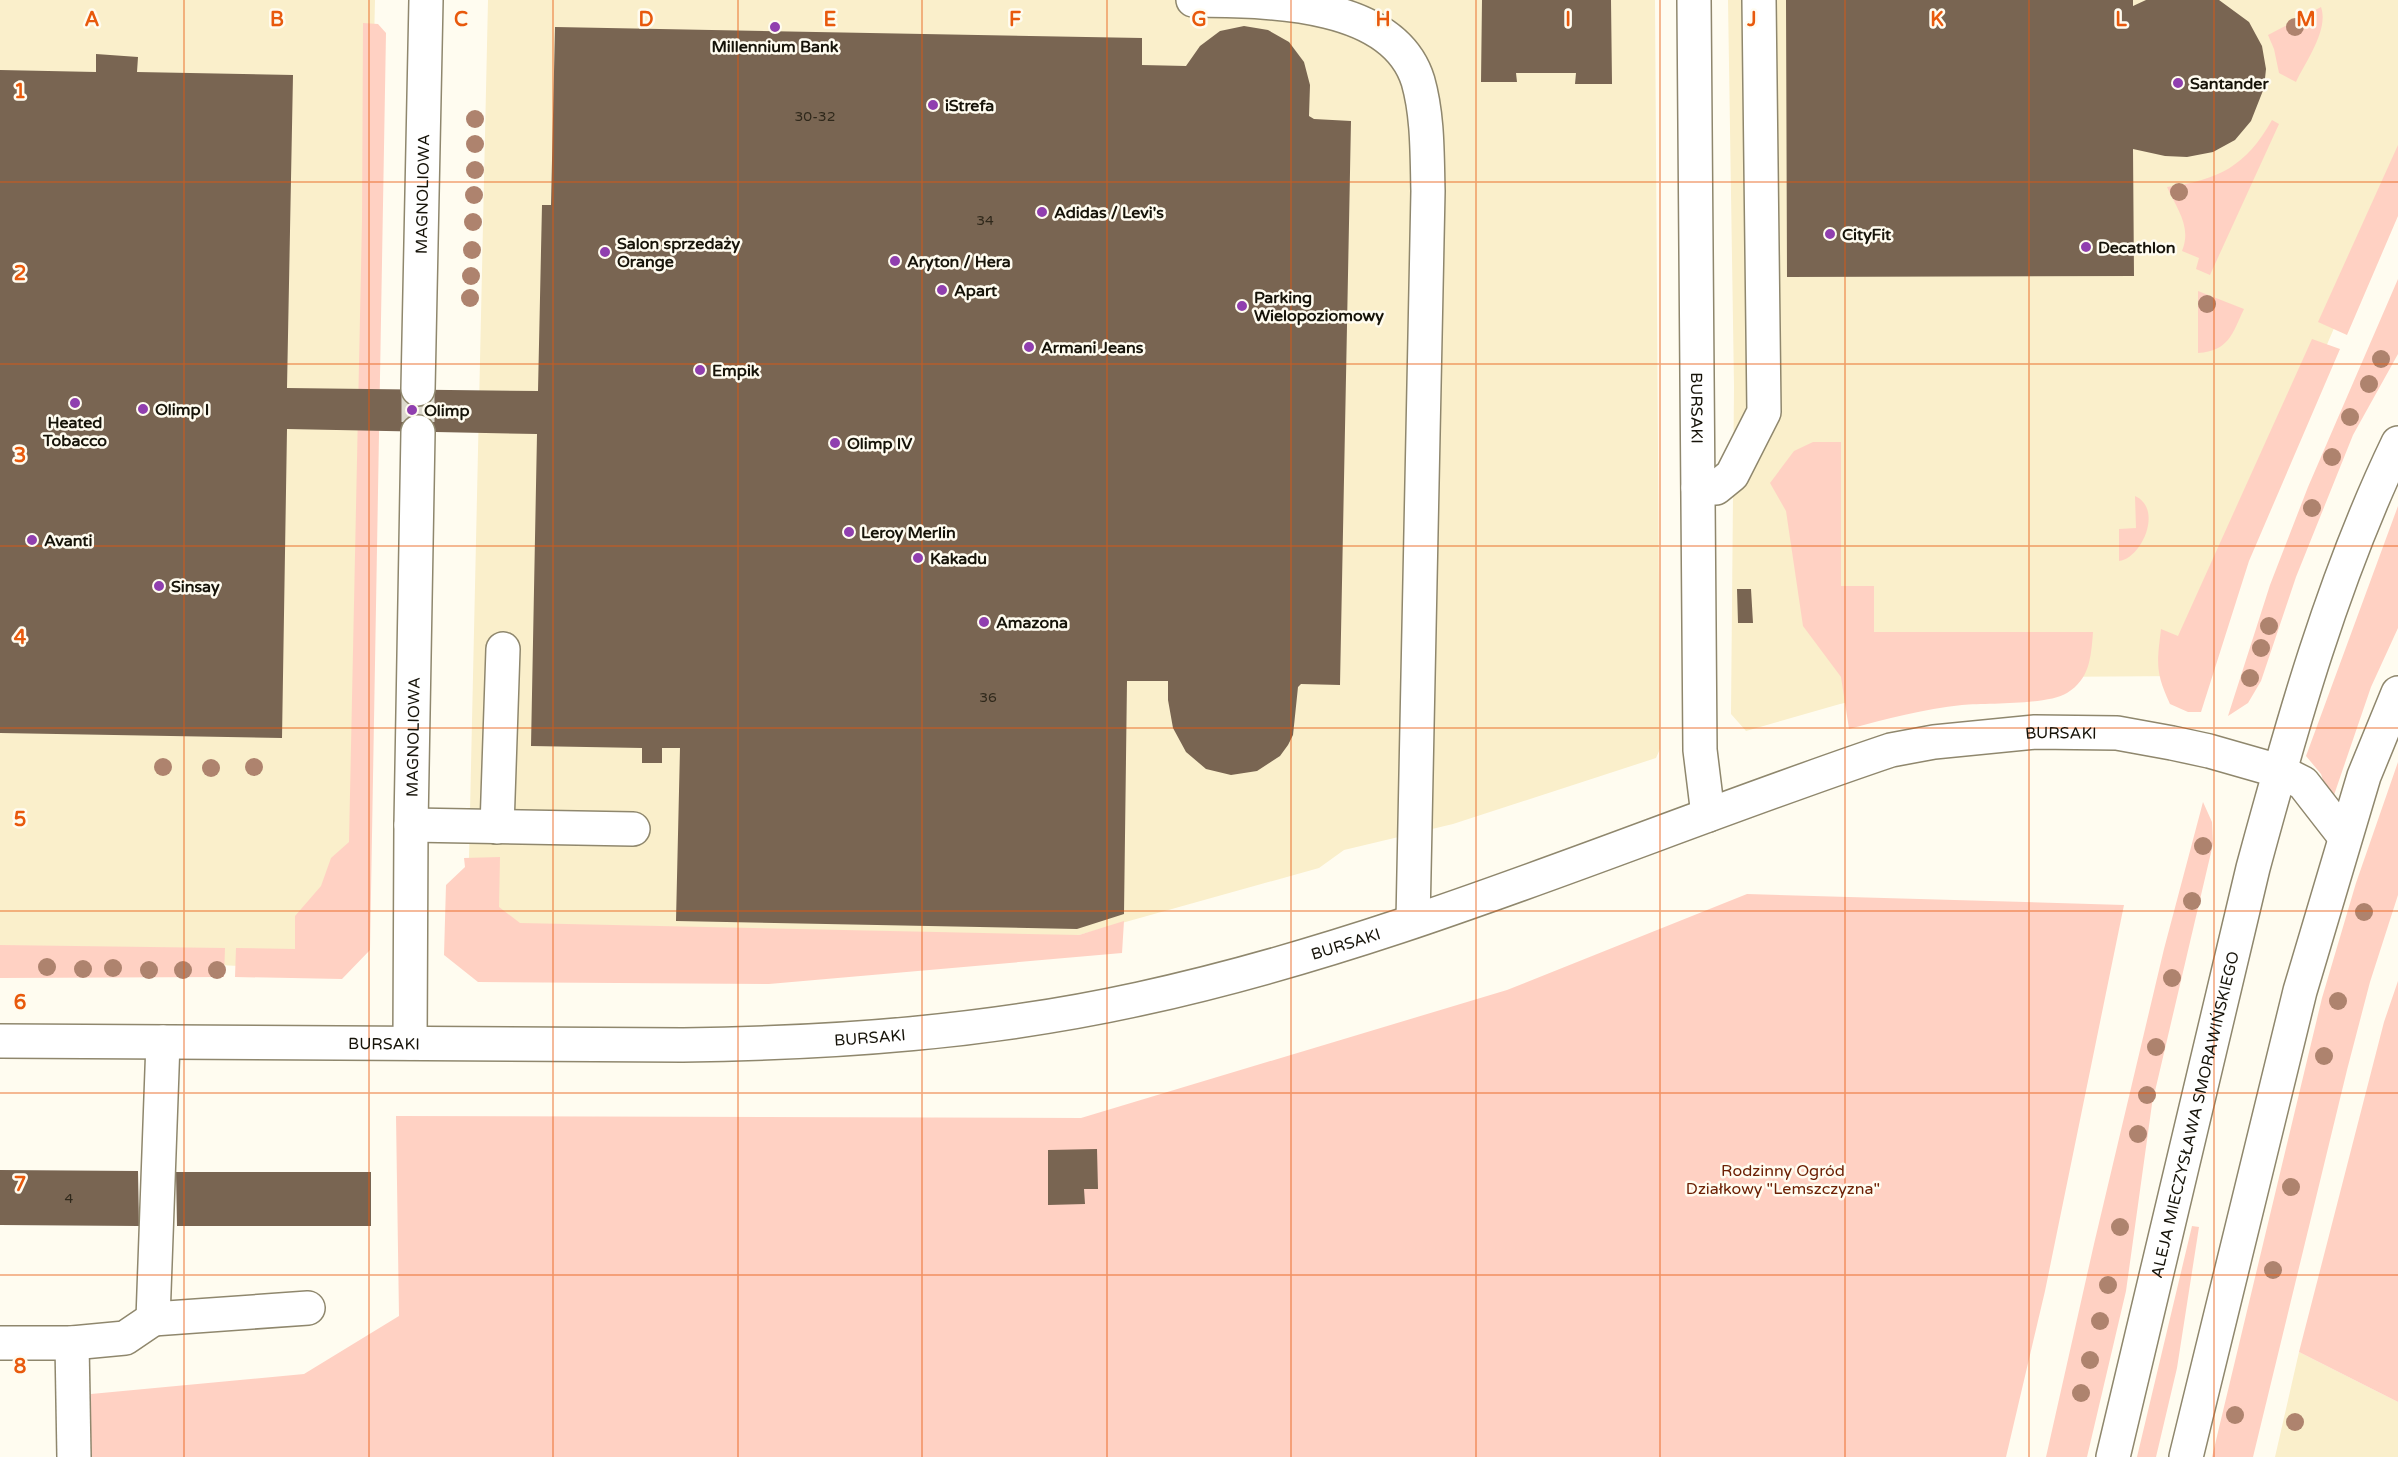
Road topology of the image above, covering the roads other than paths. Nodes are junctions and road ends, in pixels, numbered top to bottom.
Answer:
1 (426, 0) edge
2 (1192, 0) edge
3 (1694, 0) edge
4 (1759, 0) edge
5 (418, 389) tunnel mouth
6 (418, 432) tunnel mouth
7 (2398, 443) edge
8 (1698, 488) junction
9 (503, 649) dead end
10 (2398, 693) edge
11 (2279, 771) junction
12 (1708, 815) junction
13 (411, 825) junction
14 (497, 827) junction
15 (633, 829) dead end
16 (2345, 837) junction
17 (1413, 921) junction
18 (0, 1041) edge
19 (163, 1042) junction
20 (410, 1043) junction
21 (308, 1308) dead end
22 (153, 1319) junction
23 (0, 1343) edge
24 (72, 1343) junction
25 (74, 1457) edge
26 (2113, 1457) edge
27 (2186, 1457) edge

1 - 5 street, MAGNOLIOWA
2 - 17 street
3 - 8 street, BURSAKI
4 - 8 street
6 - 13 street, MAGNOLIOWA
7 - 11 street, ALEJA MIECZYSŁAWA SMORAWIŃSKIEGO
8 - 12 street, BURSAKI
9 - 14 street
10 - 16 street
11 - 12 street, BURSAKI
11 - 16 street
11 - 26 street, ALEJA MIECZYSŁAWA SMORAWIŃSKIEGO
12 - 17 street, BURSAKI
13 - 14 street
13 - 20 street, MAGNOLIOWA
14 - 15 street
16 - 27 street
17 - 20 street, BURSAKI
18 - 19 street, BURSAKI
19 - 20 street, BURSAKI
19 - 22 street
21 - 22 street
22 - 24 street
23 - 24 street
24 - 25 street

